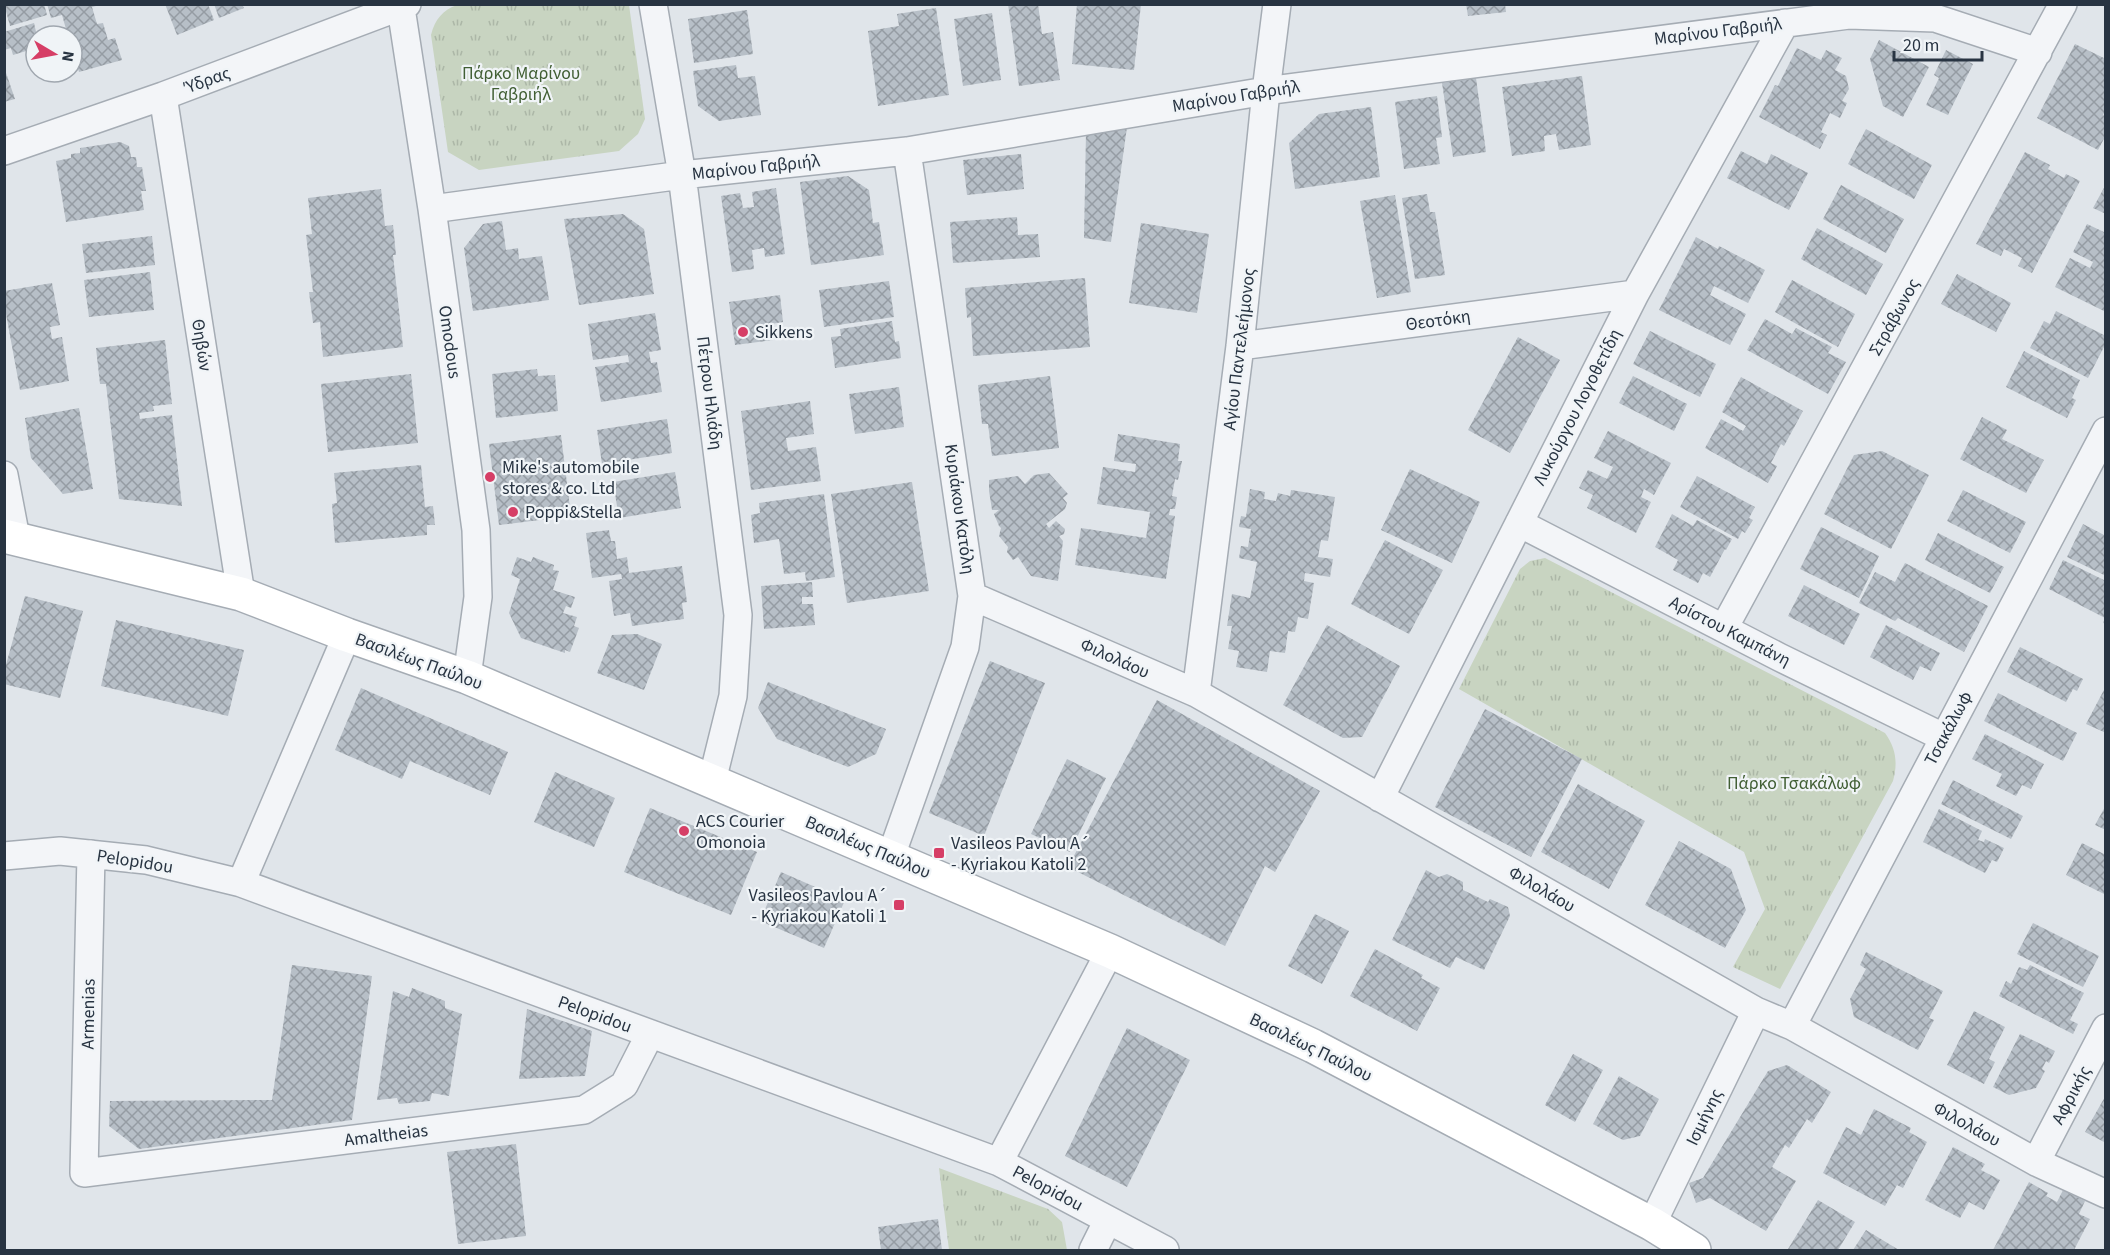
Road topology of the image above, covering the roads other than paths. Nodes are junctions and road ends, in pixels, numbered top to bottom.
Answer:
1 (653, 4) edge
2 (1277, 4) edge
3 (2062, 4) edge
4 (404, 6) edge
5 (1785, 22) junction
6 (2038, 52) junction
7 (1266, 91) junction
8 (163, 96) junction
9 (4, 151) edge
10 (907, 151) junction
11 (682, 175) junction
12 (432, 208) junction
13 (1635, 294) junction
14 (1240, 346) junction
15 (2106, 430) edge
16 (4, 475) edge
17 (1519, 523) junction
18 (10, 537) edge
19 (241, 594) junction
20 (972, 596) junction
21 (1724, 628) junction
22 (346, 635) junction
23 (468, 677) junction
24 (1196, 693) junction
25 (1943, 737) junction
26 (712, 781) junction
27 (1380, 798) junction
28 (91, 854) junction
29 (4, 856) edge
30 (891, 856) junction
31 (241, 883) junction
32 (1110, 951) junction
33 (1756, 1011) junction
34 (1792, 1026) junction
35 (2106, 1028) edge
36 (650, 1034) junction
37 (999, 1162) junction
38 (2036, 1162) junction
39 (84, 1173) joint
40 (2106, 1194) edge
41 (1108, 1220) junction
42 (1652, 1224) junction
43 (1093, 1251) edge
44 (1165, 1251) edge
45 (1694, 1251) edge

1 - 11 street, Πέτρου Ηλιάδη
2 - 7 street, Αγίου Παντελεήμονος
3 - 6 street, Στράβωνος
4 - 8 street, Ύδρας
4 - 12 street, Omodous
5 - 6 street, Μαρίνου Γαβριήλ
5 - 7 street, Μαρίνου Γαβριήλ
5 - 13 street, Λυκούργου Λογοθετίδη
6 - 21 street, Στράβωνος
7 - 10 street, Μαρίνου Γαβριήλ
7 - 14 street, Αγίου Παντελεήμονος
8 - 9 street, Ύδρας
8 - 19 street, Θηβών
10 - 11 street, Μαρίνου Γαβριήλ
10 - 20 street, Κυριάκου Κατόλη
11 - 12 street, Μαρίνου Γαβριήλ
11 - 26 street, Πέτρου Ηλιάδη
12 - 23 street, Omodous
13 - 14 street, Θεοτόκη
13 - 17 street, Λυκούργου Λογοθετίδη
14 - 24 street, Αγίου Παντελεήμονος
15 - 25 street, Τσακάλωφ
16 - 18 street
17 - 21 street, Αρίστου Καμπάνη
17 - 27 street, Λυκούργου Λογοθετίδη
18 - 19 street, Βασιλέως Παύλου
19 - 22 street, Βασιλέως Παύλου
20 - 24 street, Φιλολάου
20 - 30 street, Κυριάκου Κατόλη
21 - 25 street, Αρίστου Καμπάνη
22 - 23 street, Βασιλέως Παύλου
22 - 31 street
23 - 26 street, Βασιλέως Παύλου
24 - 27 street, Φιλολάου
25 - 34 street, Τσακάλωφ
26 - 30 street, Βασιλέως Παύλου
27 - 33 street, Φιλολάου
28 - 29 street, Pelopidou
28 - 31 street, Pelopidou
28 - 39 street, Armenias
30 - 32 street, Βασιλέως Παύλου
31 - 36 street, Pelopidou
32 - 37 street
32 - 42 street, Βασιλέως Παύλου
33 - 34 street, Φιλολάου
33 - 42 street, Ισμήνης
34 - 38 street, Φιλολάου
35 - 38 street, Αφρικής
36 - 37 street, Pelopidou
36 - 39 street, Amaltheias
37 - 41 street, Pelopidou
38 - 40 street, Φιλολάου
41 - 43 street
41 - 44 street, Pelopidou
42 - 45 street, Βασιλέως Παύλου

